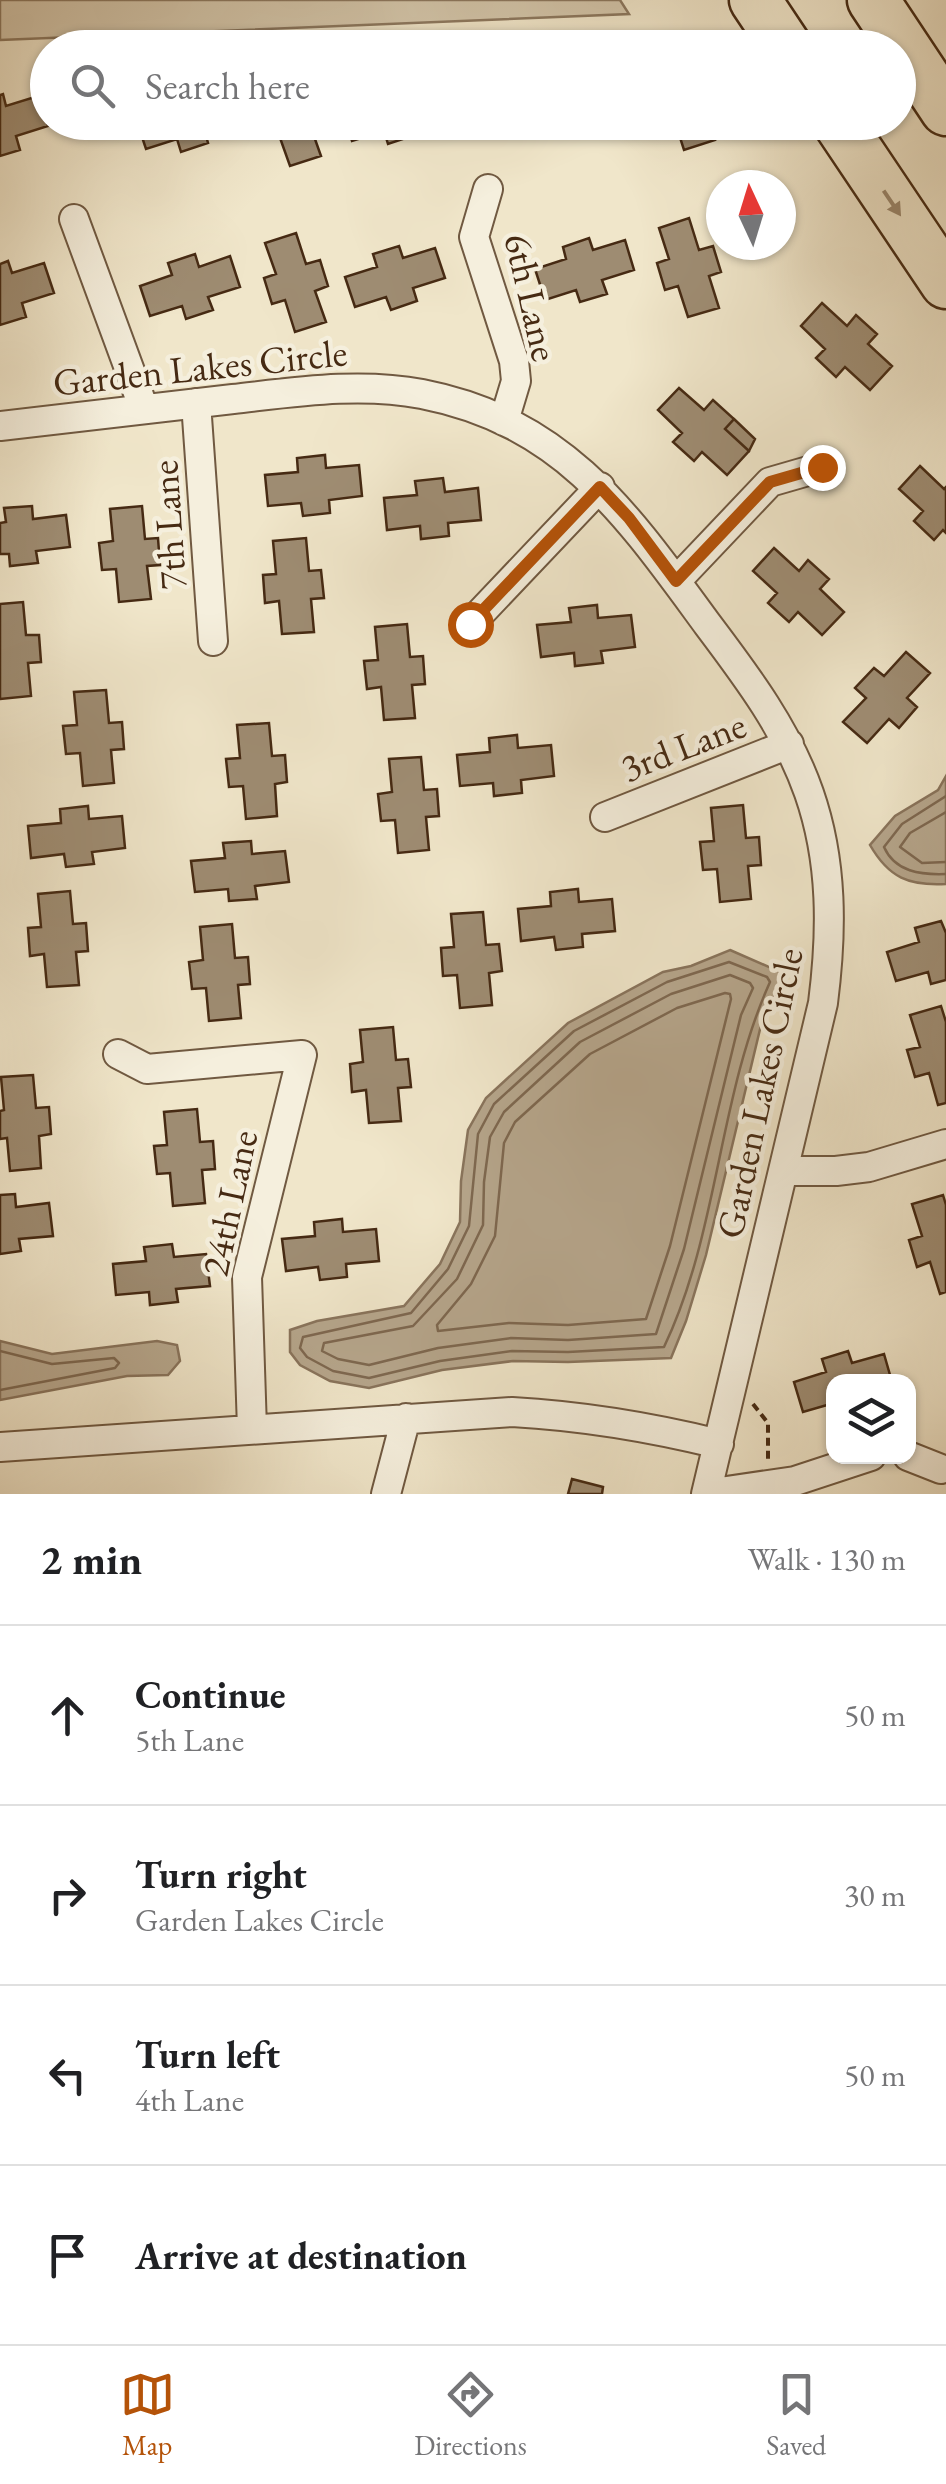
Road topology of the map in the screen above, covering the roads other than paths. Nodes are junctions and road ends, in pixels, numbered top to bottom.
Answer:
1 (755, 0) edge
2 (872, 0) edge
3 (775, 30) edge
4 (892, 30) edge
5 (916, 65) edge
6 (946, 110) edge
7 (850, 140) edge
8 (488, 190) dead end
9 (74, 219) dead end
10 (946, 283) edge
11 (196, 403) junction
12 (144, 409) junction
13 (504, 421) junction
14 (0, 426) edge
15 (822, 467) dead end
16 (600, 487) junction
17 (676, 581) junction
18 (470, 624) dead end
19 (214, 641) dead end
20 (789, 744) junction
21 (605, 817) dead end
22 (118, 1054) dead end
23 (946, 1144) edge
24 (784, 1171) junction
25 (406, 1418) junction
26 (252, 1429) junction
27 (719, 1444) junction
28 (0, 1447) edge
29 (916, 1459) edge
30 (847, 1464) edge
31 (940, 1469) dead end
32 (386, 1494) edge
33 (706, 1494) edge

1 - 3 highway
2 - 4 highway
5 - 6 highway
7 -> 10 highway
8 - 13 street, 6th Lane
9 - 12 street
11 - 12 street, Garden Lakes Circle
11 - 13 street, Garden Lakes Circle
11 - 19 street, 7th Lane
12 - 14 street, Garden Lakes Circle
13 - 16 street, Garden Lakes Circle
15 - 17 street
16 - 17 street, Garden Lakes Circle
16 - 18 street
17 - 20 street, Garden Lakes Circle
20 - 21 street, 3rd Lane
20 - 24 street, Garden Lakes Circle
22 - 26 street, 24th Lane
23 - 24 street
24 - 27 street, Garden Lakes Circle
25 - 26 street
25 - 27 street
25 - 32 street
26 - 28 street
27 - 33 street, Garden Lakes Circle
29 - 31 street
30 - 33 street

